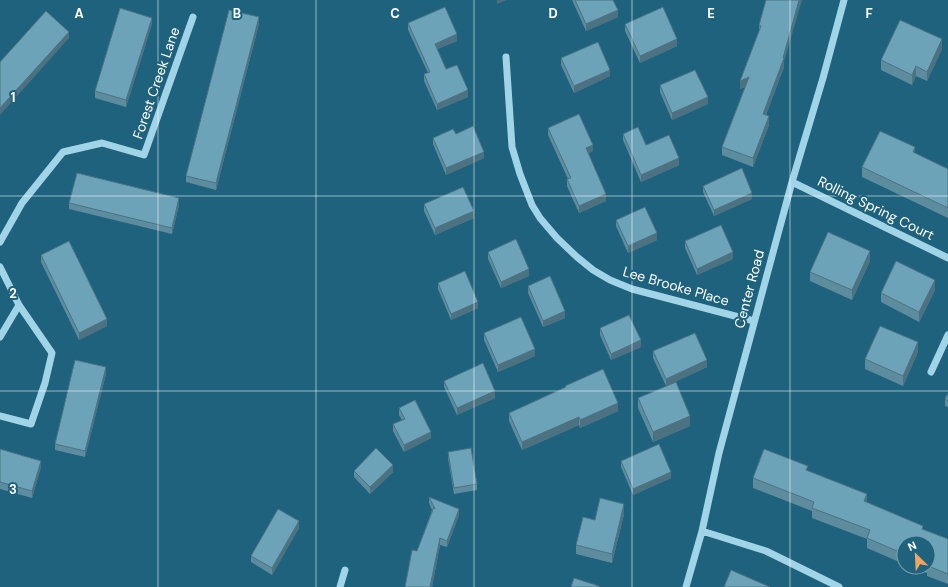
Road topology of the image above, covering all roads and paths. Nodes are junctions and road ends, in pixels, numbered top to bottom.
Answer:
1 (844, 0) edge
2 (193, 17) dead end
3 (506, 57) dead end
4 (792, 182) junction
5 (0, 242) edge
6 (948, 258) edge
7 (0, 267) edge
8 (19, 305) junction
9 (754, 322) junction
10 (948, 335) edge
11 (0, 337) edge
12 (931, 372) dead end
13 (0, 416) edge
14 (702, 531) junction
15 (345, 570) dead end
16 (340, 587) edge
17 (686, 587) edge
18 (840, 587) edge

1 - 4 street, Center Road
2 - 5 street, Forest Creek Lane
3 - 9 street, Lee Brooke Place
4 - 6 street, Rolling Spring Court
4 - 9 street, Center Road
7 - 8 street
8 - 11 street
8 - 13 street
9 - 14 street, Center Road
10 - 12 street
14 - 17 street, Center Road
14 - 18 street
15 - 16 street

